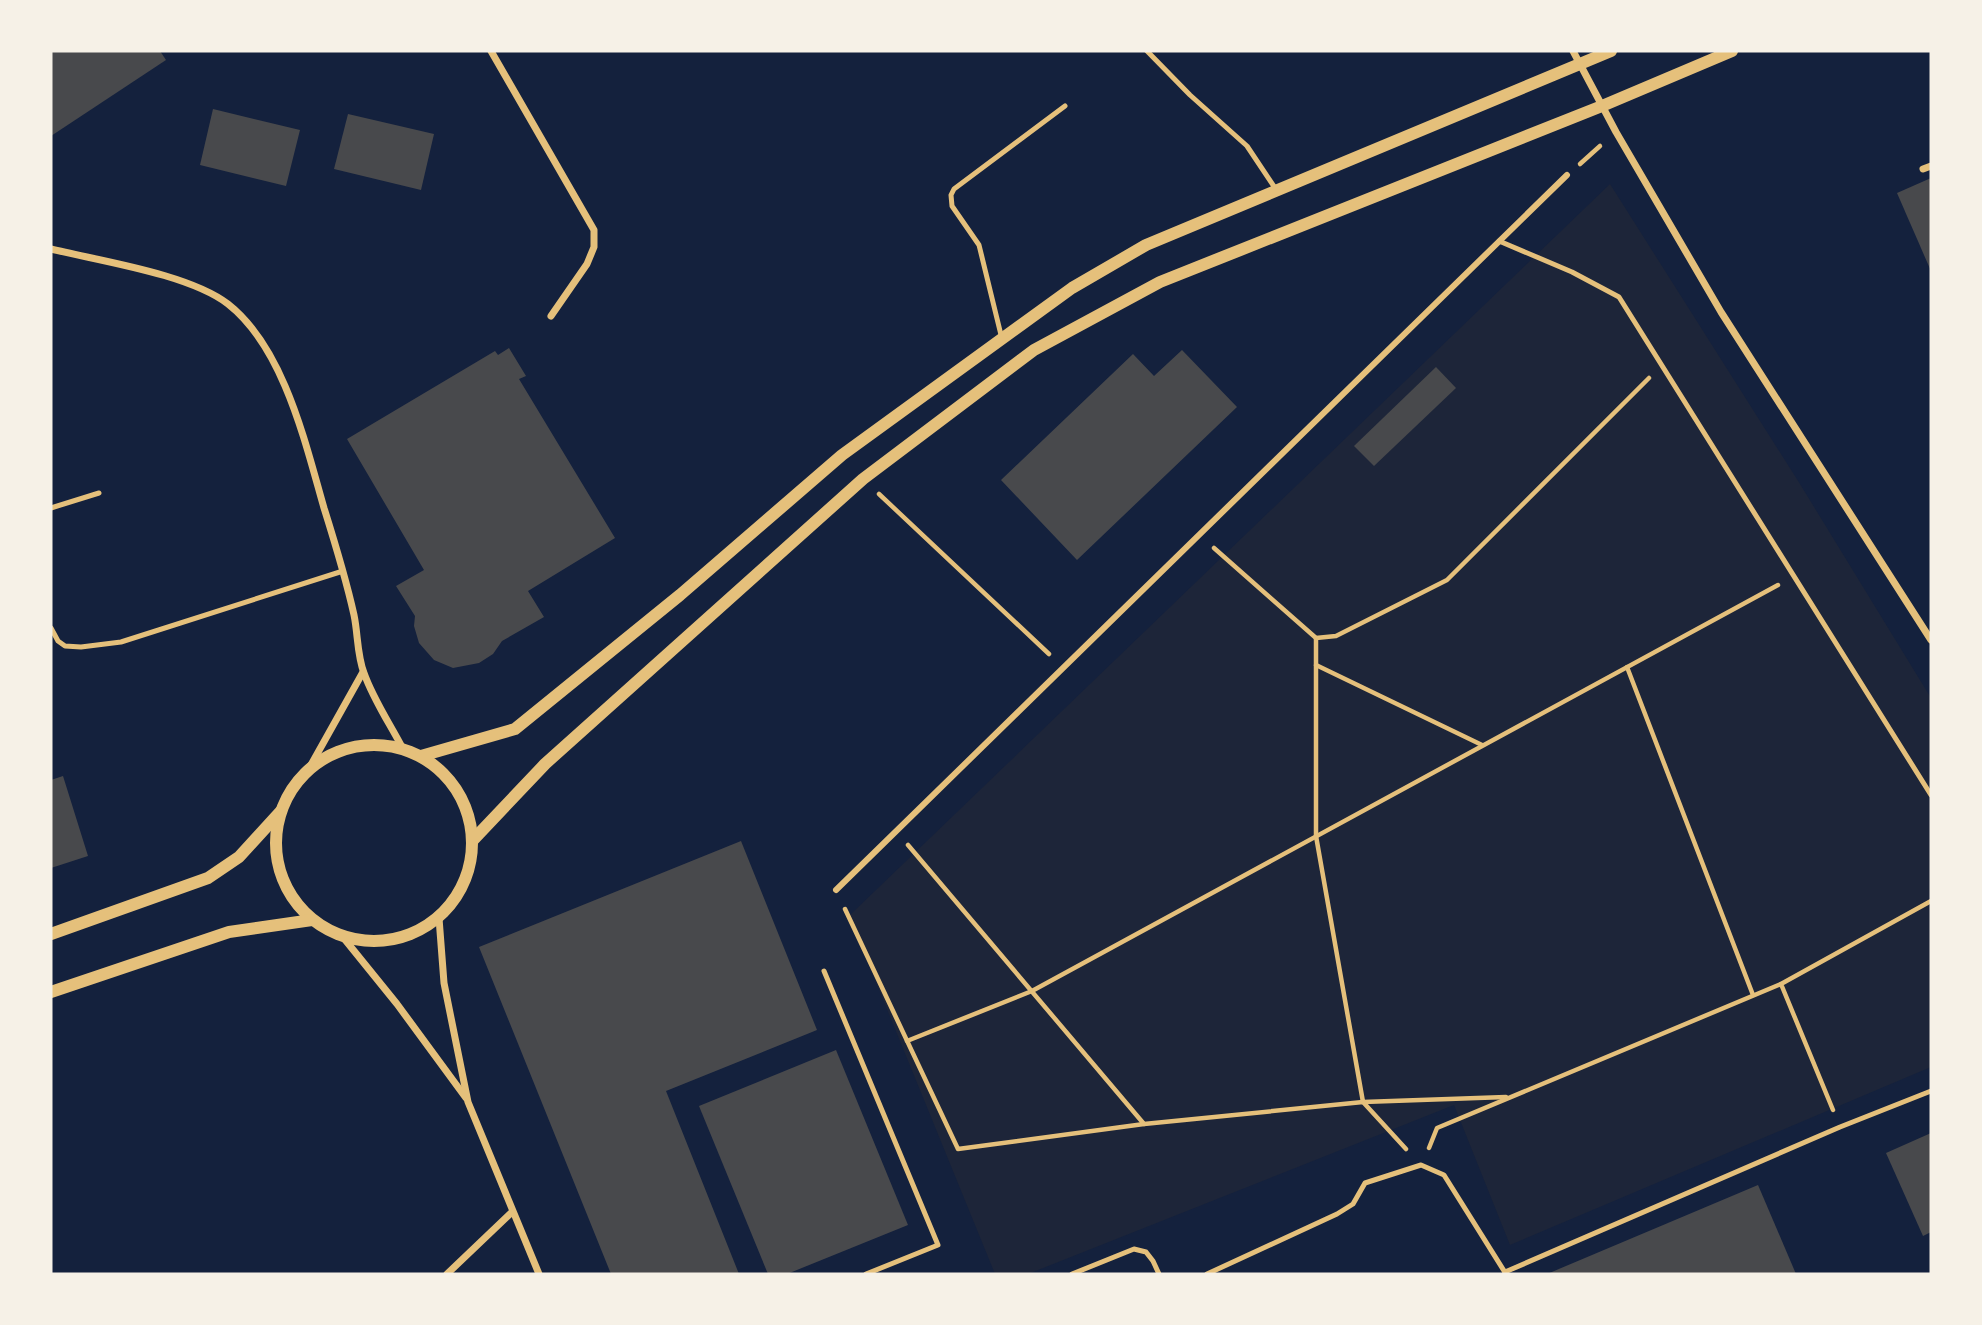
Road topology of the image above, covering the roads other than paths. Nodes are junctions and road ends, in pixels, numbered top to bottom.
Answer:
1 (491, 51) edge
2 (1147, 51) edge
3 (1573, 51) edge
4 (1611, 51) edge
5 (1732, 51) edge
6 (1579, 64) junction
7 (1065, 106) dead end
8 (1602, 106) junction
9 (1567, 175) road end
10 (1277, 191) junction
11 (1499, 242) junction
12 (51, 249) edge
13 (551, 316) dead end
14 (1002, 339) junction
15 (99, 493) dead end
16 (51, 509) edge
17 (343, 571) junction
18 (51, 628) edge
19 (1931, 640) edge
20 (363, 672) junction
21 (403, 749) junction
22 (421, 756) junction
23 (307, 772) junction
24 (1931, 795) edge
25 (281, 811) junction
26 (473, 840) junction
27 (836, 890) road end
28 (439, 918) junction
29 (312, 920) junction
30 (83, 922) junction
31 (51, 924) edge
32 (51, 933) edge
33 (342, 936) junction
34 (824, 971) dead end
35 (51, 992) edge
36 (1931, 1091) edge
37 (468, 1102) junction
38 (512, 1212) junction
39 (1506, 1273) edge
40 (447, 1274) edge
41 (539, 1274) edge
42 (866, 1274) edge
43 (1072, 1274) edge
44 (1159, 1274) edge
45 (1207, 1274) edge

1 - 13 street
2 - 10 lane
3 - 6 street
4 - 6 street
5 - 8 street
6 - 8 street
6 - 10 street
7 - 14 lane
8 - 19 street
8 - 26 street
9 - 11 street
10 - 14 street
11 - 24 lane
11 - 27 street
12 - 17 street
14 - 22 street
15 - 16 lane
17 - 18 lane
17 - 20 street
20 - 21 street
20 - 23 street
21 - 22 street
21 - 23 street
22 - 26 street
23 - 25 street
25 - 29 street
25 - 30 street
26 - 28 street
28 - 33 street
28 - 37 street
29 - 33 street
29 - 35 street
30 - 31 street
30 - 32 street
33 - 37 street
34 - 42 lane
36 - 39 lane
37 - 38 street
38 - 40 street
38 - 41 street
39 - 45 lane
43 - 44 lane

